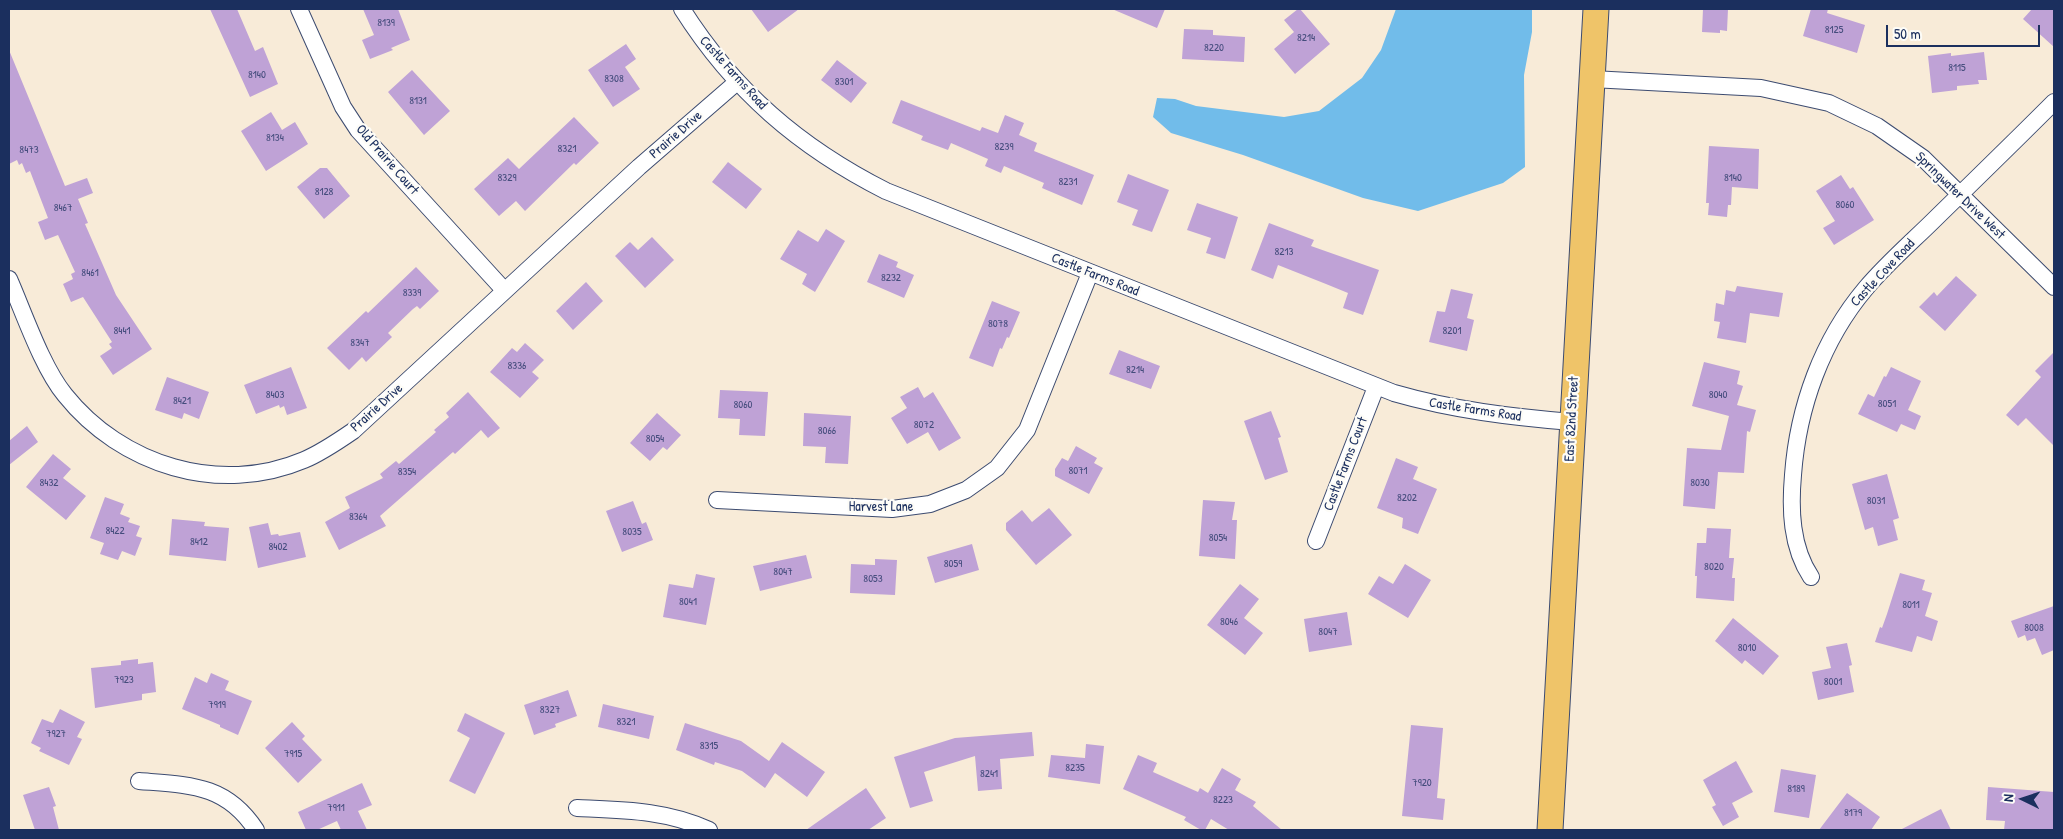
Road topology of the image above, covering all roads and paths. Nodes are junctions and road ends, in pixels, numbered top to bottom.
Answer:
1 (299, 9) edge
2 (682, 9) edge
3 (1596, 9) edge
4 (1592, 79) junction
5 (737, 82) junction
6 (2054, 102) edge
7 (1961, 194) junction
8 (1090, 274) junction
9 (9, 279) edge
10 (2054, 287) edge
11 (504, 290) junction
12 (1376, 387) junction
13 (1572, 422) junction
14 (717, 500) dead end
15 (1316, 541) dead end
16 (1811, 577) dead end
17 (139, 781) dead end
18 (577, 808) dead end
19 (256, 830) edge
20 (709, 830) edge
21 (1550, 830) edge

1 - 11 street, Old Prairie Court
2 - 5 street, Castle Farms Road
3 - 4 main road, East 82nd Street
4 - 7 street, Springwater Drive West
4 - 13 main road, East 82nd Street
5 - 8 street, Castle Farms Road
5 - 11 street, Prairie Drive
6 - 7 street, Castle Cove Road
7 - 10 street, Springwater Drive West
7 - 16 street, Castle Cove Road
8 - 12 street, Castle Farms Road
8 - 14 street, Harvest Lane
9 - 11 street, Prairie Drive
12 - 13 street, Castle Farms Road
12 - 15 street, Castle Farms Court
13 - 21 main road, East 82nd Street
17 - 19 street
18 - 20 street

